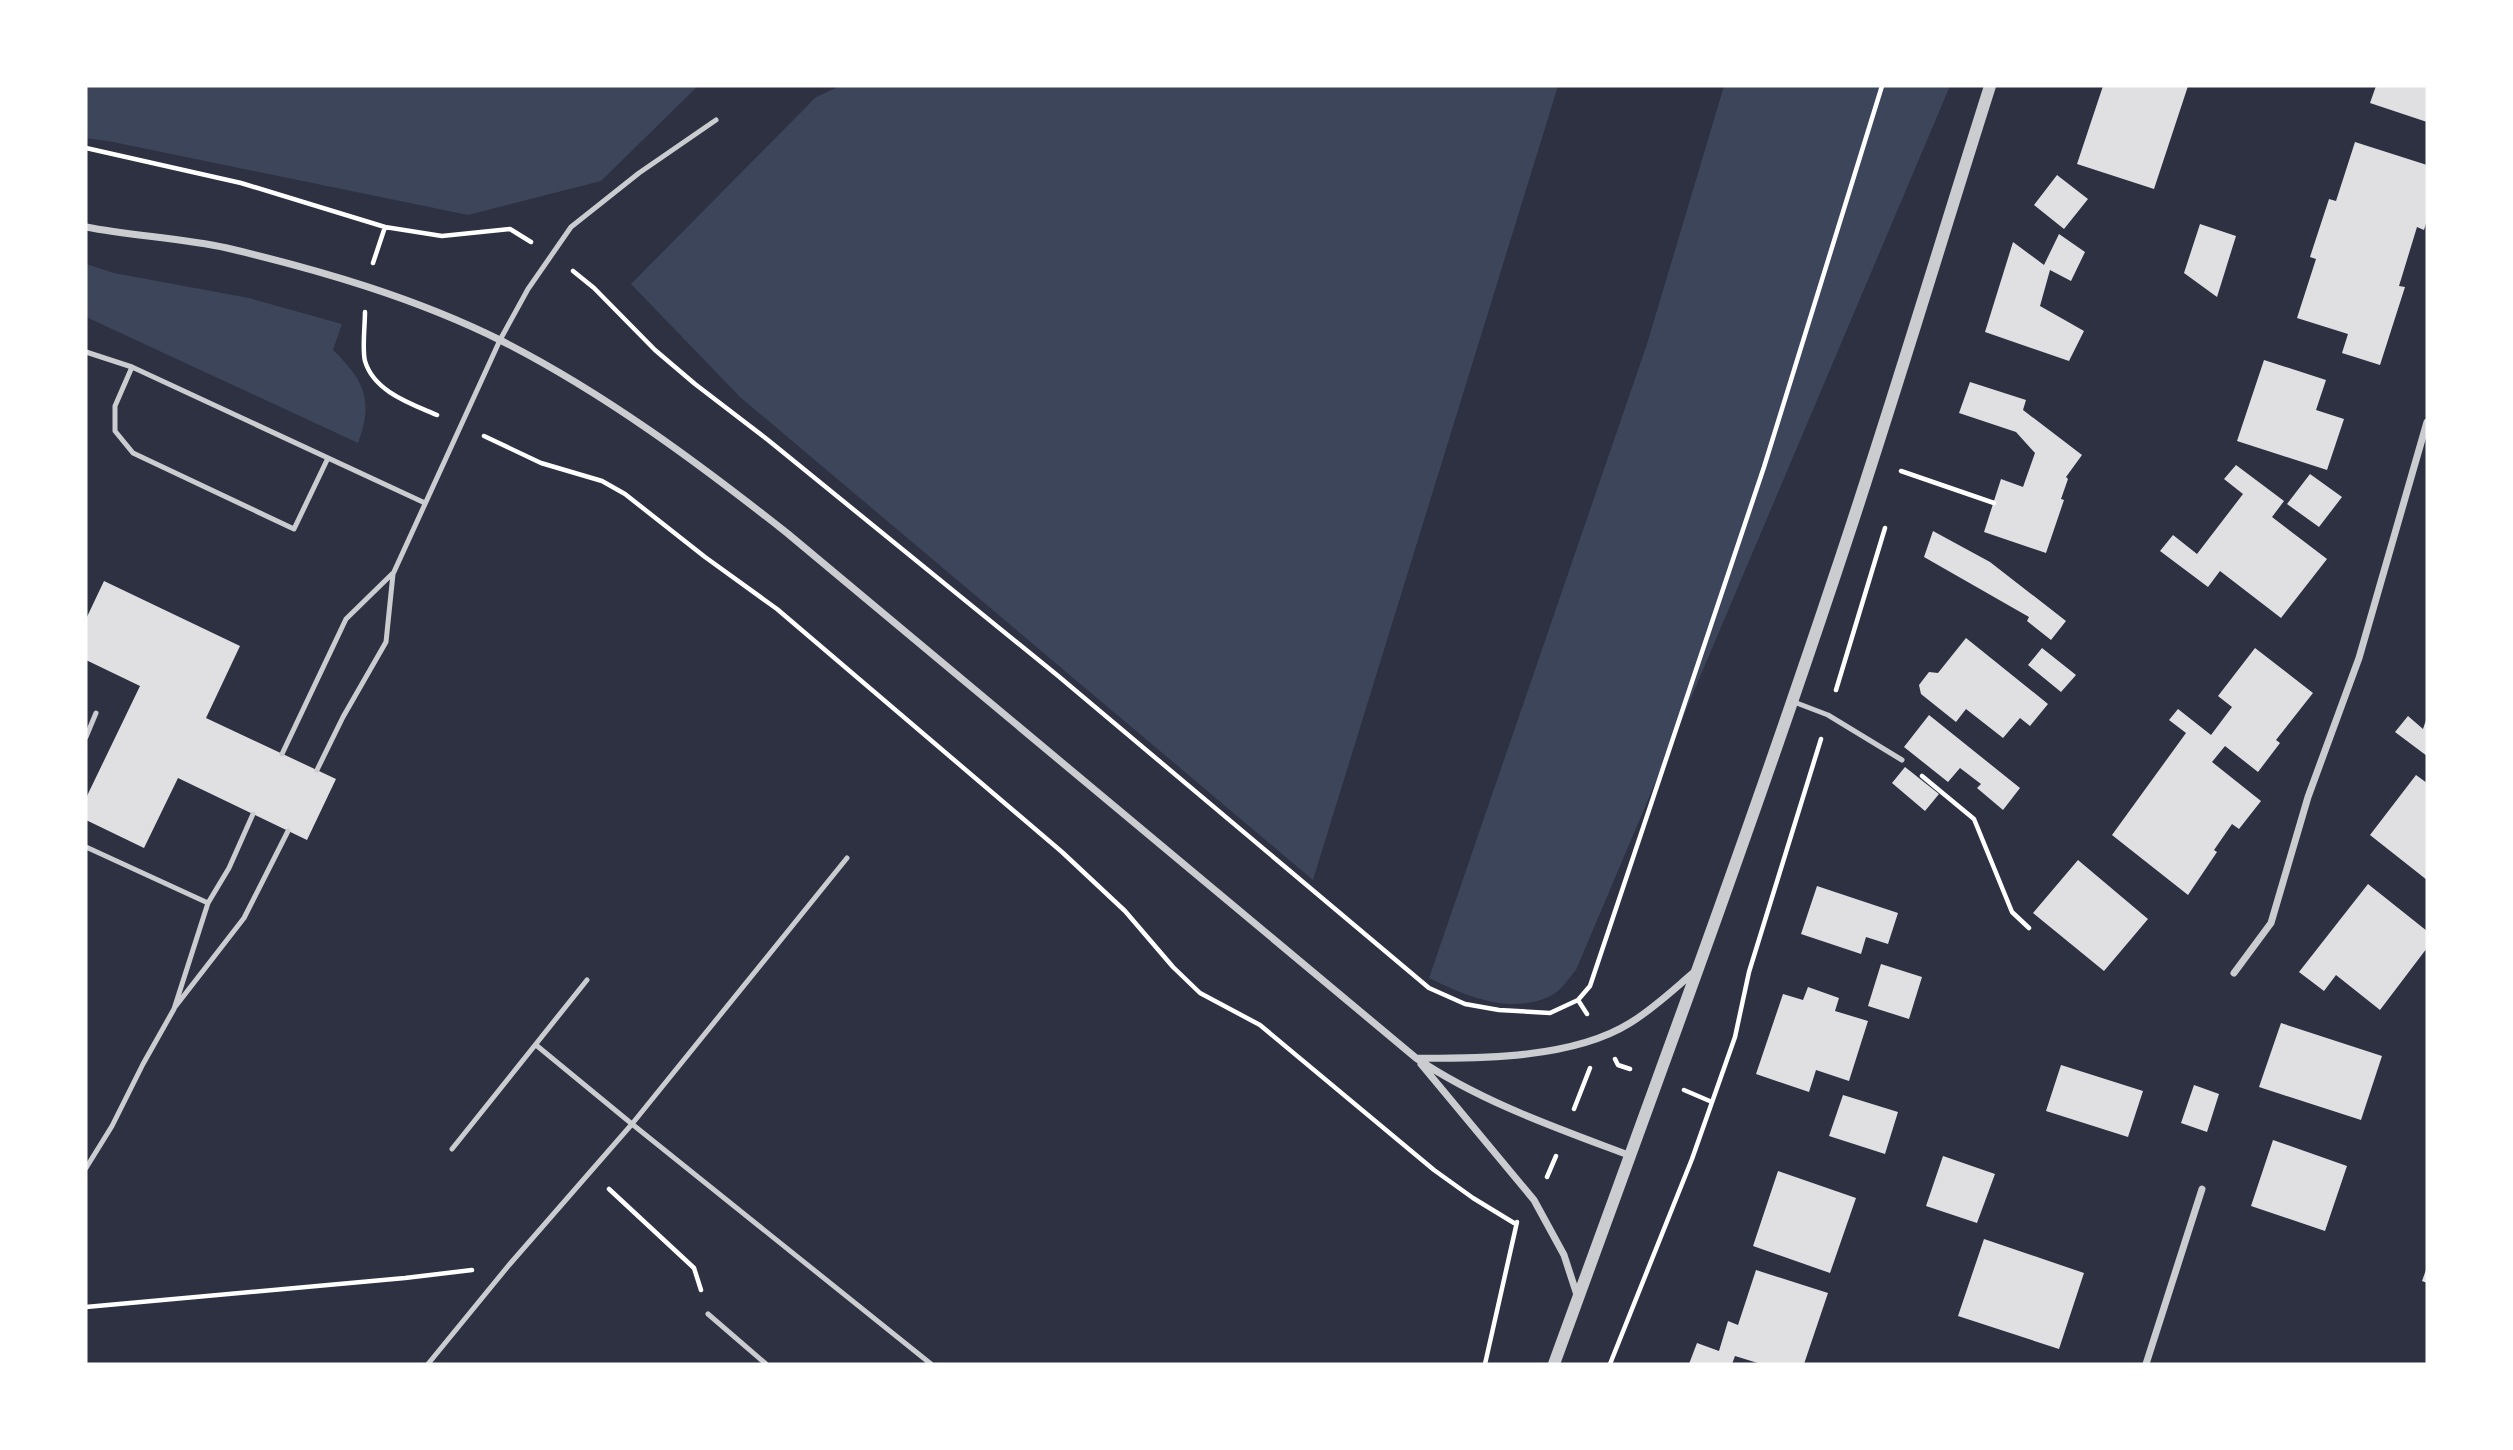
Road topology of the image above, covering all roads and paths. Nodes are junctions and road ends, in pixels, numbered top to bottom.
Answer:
1 (1882, 86) edge
2 (1990, 86) edge
3 (716, 120) dead end
4 (86, 148) edge
5 (86, 227) edge
6 (386, 227) junction
7 (552, 254) junction
8 (365, 286) junction
9 (500, 340) junction
10 (86, 352) edge
11 (132, 367) junction
12 (2427, 422) edge
13 (461, 425) junction
14 (328, 458) junction
15 (1900, 471) dead end
16 (425, 503) junction
17 (1994, 503) dead end
18 (393, 574) junction
19 (1792, 702) junction
20 (96, 713) dead end
21 (86, 737) edge
22 (282, 754) dead end
23 (1902, 760) joint
24 (317, 771) dead end
25 (253, 814) dead end
26 (288, 831) dead end
27 (86, 848) edge
28 (847, 858) dead end
29 (208, 903) junction
30 (2029, 928) dead end
31 (1698, 970) junction
32 (2234, 974) dead end
33 (587, 980) dead end
34 (174, 1009) junction
35 (536, 1045) junction
36 (1416, 1058) junction
37 (632, 1124) junction
38 (452, 1149) dead end
39 (1631, 1156) junction
40 (86, 1168) edge
41 (590, 1172) junction
42 (2202, 1189) dead end
43 (509, 1265) junction
44 (1578, 1300) junction
45 (86, 1307) edge
46 (708, 1314) joint
47 (428, 1364) edge
48 (766, 1364) edge
49 (931, 1364) edge
50 (1485, 1364) edge
51 (1554, 1364) edge
52 (2146, 1364) edge

1 - 7 path
2 - 19 street
3 - 7 lane
4 - 6 path
5 - 8 street
6 - 7 path
6 - 8 path
7 - 9 lane
8 - 9 street
8 - 13 path
9 - 13 lane
9 - 36 street
10 - 11 lane
11 - 14 lane
11 - 14 lane
12 - 32 street
13 - 16 lane
13 - 50 path
14 - 16 lane
15 - 17 path
16 - 18 lane
18 - 22 lane
18 - 24 lane
19 - 23 lane
19 - 31 street
20 - 21 lane
23 - 30 path
25 - 29 lane
26 - 34 lane
27 - 29 lane
28 - 37 lane
29 - 34 lane
31 - 36 street
31 - 39 street
33 - 35 lane
34 - 40 lane
35 - 37 lane
35 - 38 lane
36 - 39 street
36 - 44 street
37 - 41 lane
37 - 49 lane
39 - 44 street
41 - 43 lane
41 - 46 path
42 - 52 street
43 - 45 path
43 - 47 lane
44 - 51 street
46 - 48 lane

